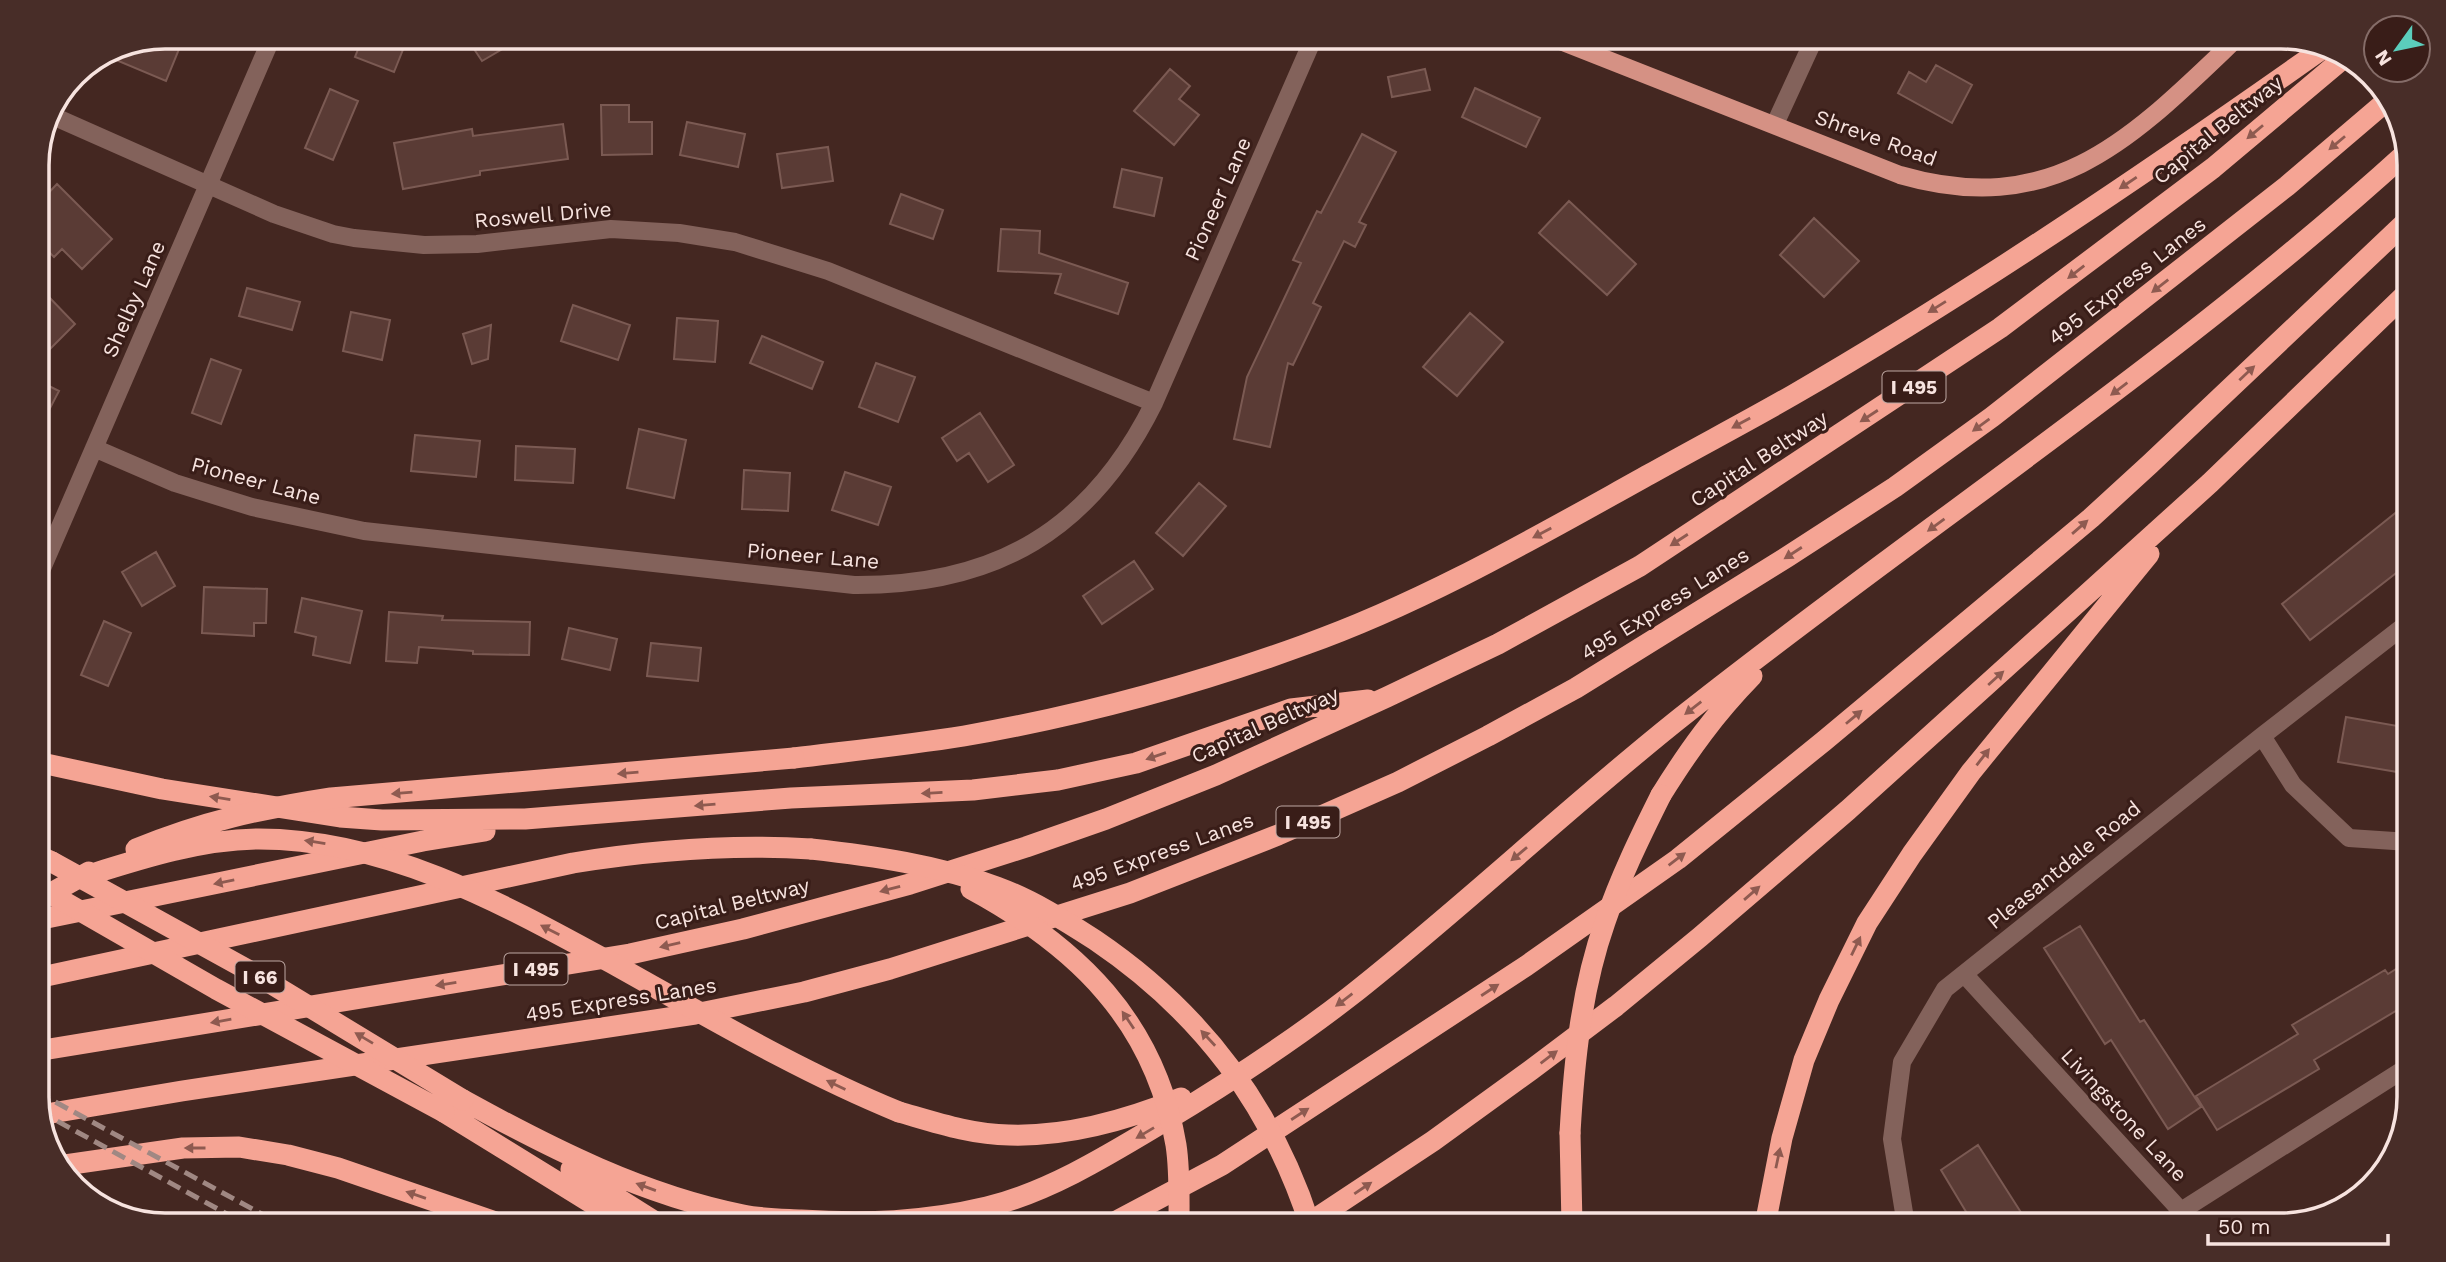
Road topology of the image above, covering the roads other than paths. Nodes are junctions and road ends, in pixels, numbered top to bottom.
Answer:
1 (267, 49) edge
2 (1309, 49) edge
3 (1581, 49) edge
4 (1809, 49) edge
5 (2225, 49) edge
6 (2315, 54) edge
7 (2337, 64) edge
8 (2380, 106) edge
9 (59, 119) edge
10 (1775, 124) junction
11 (2397, 161) edge
12 (208, 186) junction
13 (2397, 230) edge
14 (2397, 303) edge
15 (1154, 403) junction
16 (94, 447) junction
17 (2210, 483) junction
18 (49, 552) edge
19 (1845, 593) junction
20 (2397, 631) edge
21 (1387, 697) junction
22 (2262, 736) junction
23 (49, 765) edge
24 (580, 814) junction
25 (2397, 841) edge
26 (49, 861) edge
27 (903, 862) junction
28 (76, 879) junction
29 (49, 894) edge
30 (49, 894) edge
31 (49, 918) edge
32 (1964, 974) junction
33 (49, 975) edge
34 (49, 1049) edge
35 (1265, 1057) junction
36 (2397, 1074) edge
37 (463, 1100) junction
38 (50, 1113) edge
39 (71, 1164) edge
40 (469, 1213) edge
41 (608, 1213) edge
42 (641, 1213) edge
43 (734, 1213) edge
44 (956, 1213) edge
45 (1131, 1213) edge
46 (1179, 1213) edge
47 (1305, 1213) edge
48 (1326, 1213) edge
49 (1572, 1213) edge
50 (1767, 1213) edge
51 (1903, 1213) edge

1 - 12 street, Shelby Lane
2 - 15 street, Pioneer Lane
3 - 10 main road, Shreve Road
4 - 10 street
5 - 10 main road, Shreve Road
6 -> 28 highway, bridge
7 -> 21 highway, Capital Beltway / I 495
8 -> 38 highway, 495 Express Lanes / I 495
9 - 12 street, Roswell Drive
11 -> 19 highway
12 - 15 street, Roswell Drive
12 - 16 street, Shelby Lane
45 -> 13 highway
14 - 17 highway
15 - 16 street, Pioneer Lane
16 - 18 street, Shelby Lane
48 -> 17 highway
50 -> 17 highway
19 -> 35 highway
19 - 49 highway, bridge
20 - 22 street, Pleasantdale Road
21 -> 24 highway
21 -> 34 highway, Capital Beltway / I 495
22 - 25 street
22 - 32 street, Pleasantdale Road
24 -> 23 highway
24 -> 31 highway
37 -> 26 highway, I 66, bridge
27 - 33 highway, bridge
46 -> 27 highway, bridge
47 -> 27 highway, bridge
28 - 29 highway, bridge
35 -> 28 highway, bridge
30 - 41 highway, bridge
32 - 36 street, Livingstone Lane
32 - 51 street, Pleasantdale Road
35 -> 44 highway
37 - 42 highway, I 66
43 -> 37 highway
40 -> 39 highway

